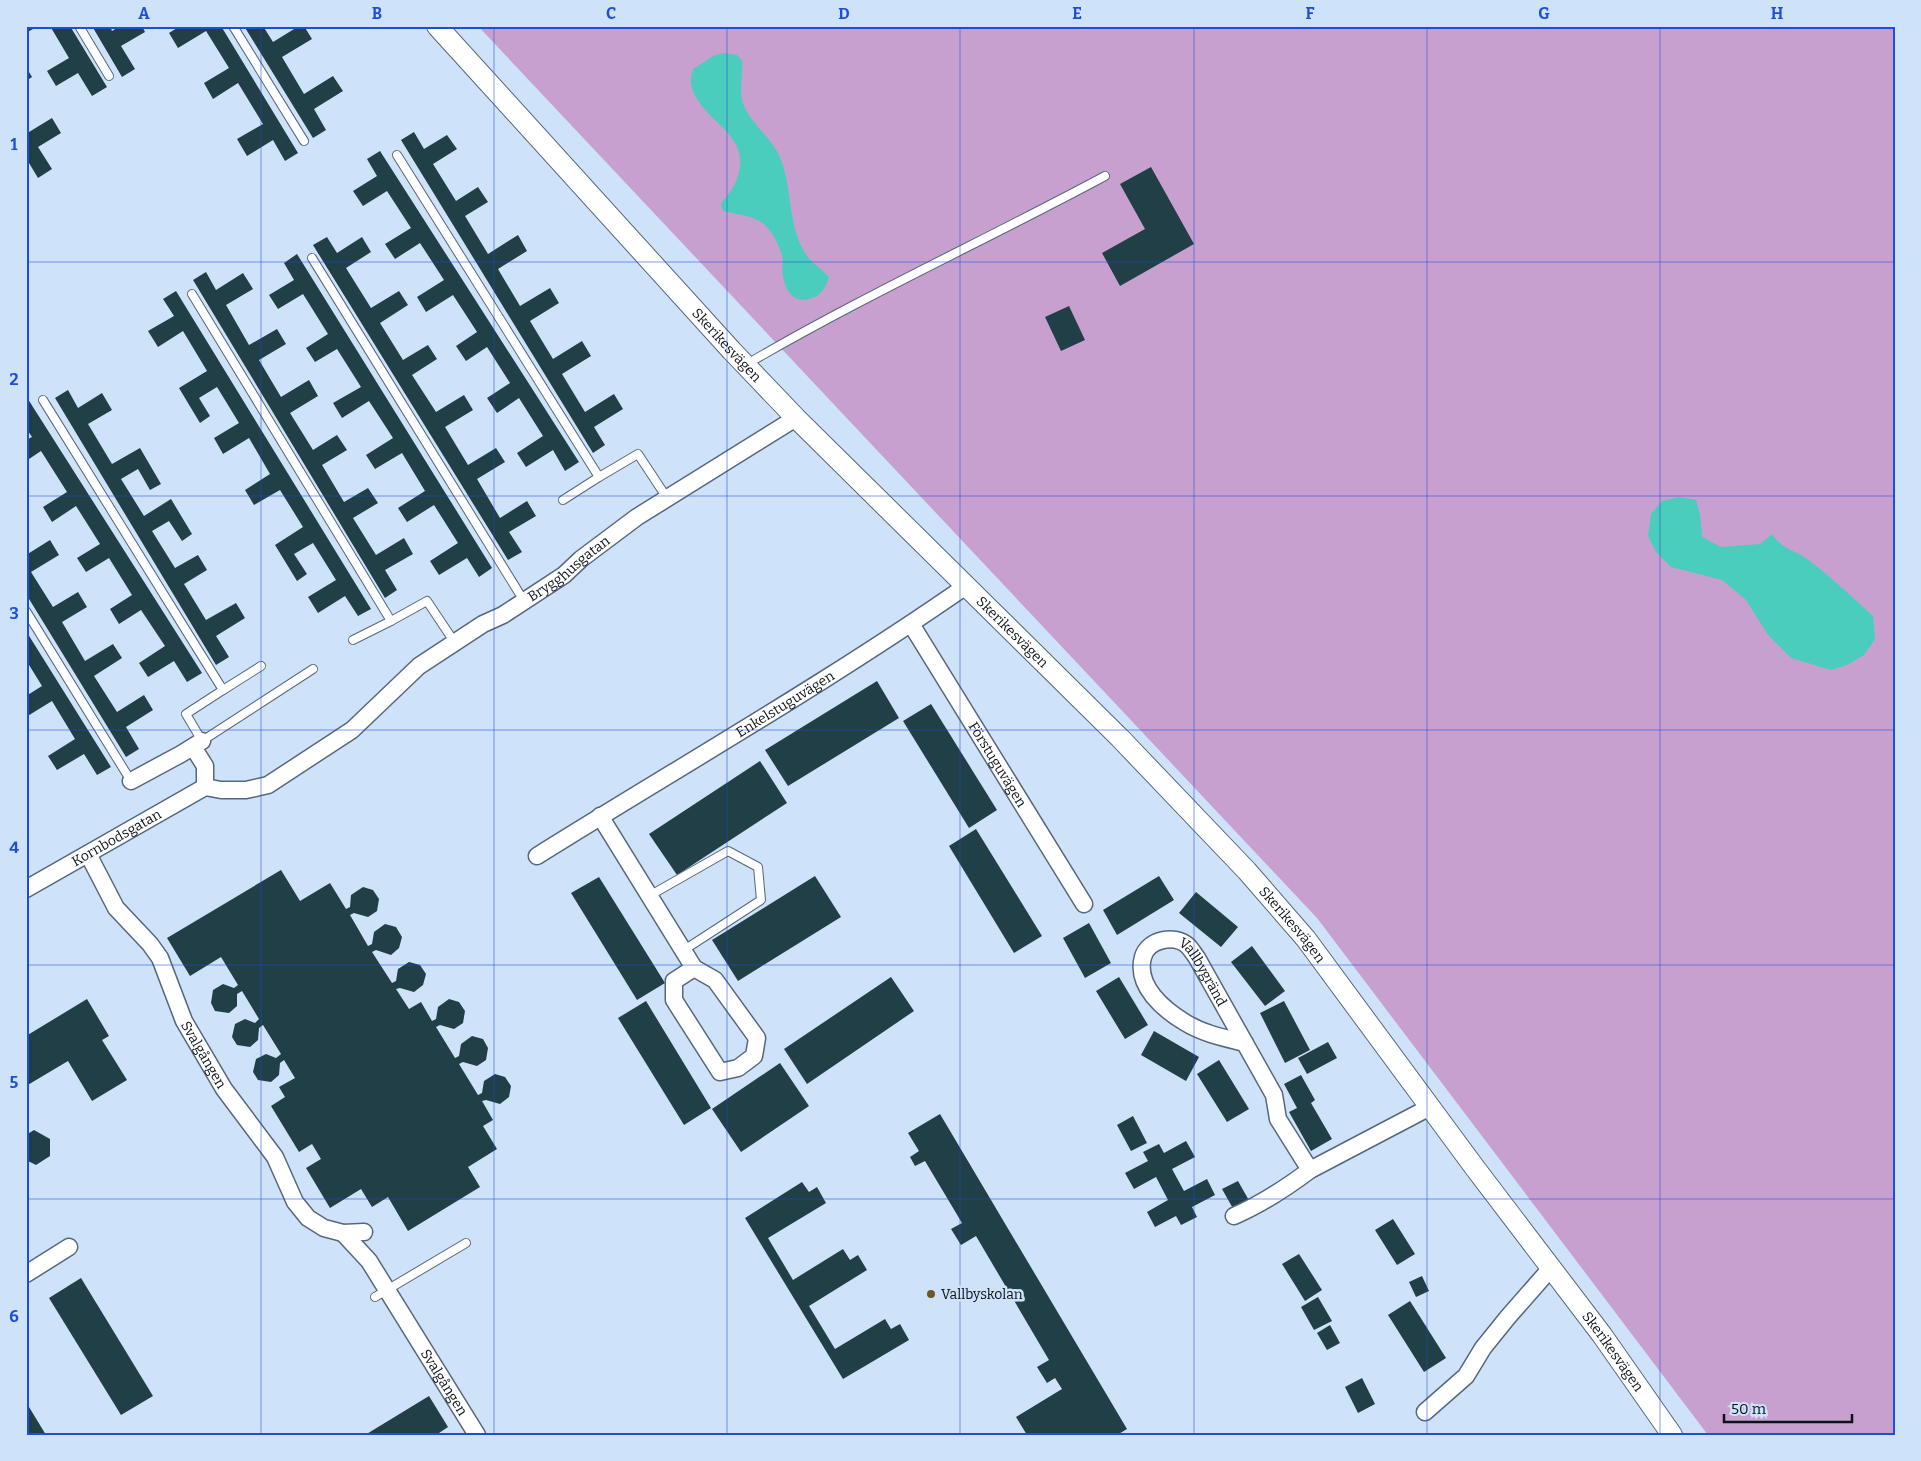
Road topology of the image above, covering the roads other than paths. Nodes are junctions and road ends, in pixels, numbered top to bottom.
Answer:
1 (79, 26) edge
2 (233, 26) edge
3 (438, 26) edge
4 (109, 76) dead end
5 (304, 141) dead end
6 (397, 155) dead end
7 (1105, 176) dead end
8 (312, 258) dead end
9 (192, 294) dead end
10 (746, 366) junction
11 (43, 400) dead end
12 (796, 418) junction
13 (600, 477) junction
14 (667, 498) junction
15 (563, 500) dead end
16 (966, 586) junction
17 (524, 601) junction
18 (26, 611) edge
19 (390, 621) junction
20 (911, 624) junction
21 (353, 640) dead end
22 (455, 643) junction
23 (261, 666) dead end
24 (313, 669) dead end
25 (223, 690) junction
26 (197, 744) junction
27 (131, 781) joint
28 (205, 786) junction
29 (600, 816) junction
30 (88, 854) junction
31 (537, 856) dead end
32 (26, 889) edge
33 (649, 896) junction
34 (1084, 904) dead end
35 (684, 950) junction
36 (694, 968) junction
37 (1245, 1043) junction
38 (1430, 1107) junction
39 (1310, 1170) junction
40 (1234, 1216) dead end
41 (364, 1232) dead end
42 (343, 1233) junction
43 (466, 1243) dead end
44 (69, 1247) dead end
45 (1552, 1268) junction
46 (26, 1274) edge
47 (381, 1293) junction
48 (1425, 1412) dead end
49 (477, 1435) edge
50 (1672, 1435) edge

1 - 4 lane
2 - 5 lane
3 - 10 street, Skerikesvägen
6 - 13 lane
7 - 10 lane
8 - 17 lane
9 - 19 lane
10 - 12 street, Skerikesvägen
11 - 25 lane
12 - 14 street, Brygghusgatan
12 - 16 street, Skerikesvägen
13 - 14 lane
13 - 15 lane
14 - 17 street, Brygghusgatan
16 - 20 street, Enkelstuguvägen
16 - 38 street, Skerikesvägen
17 - 22 street, Brygghusgatan
18 - 27 lane
19 - 21 lane
19 - 22 lane
20 - 29 street, Enkelstuguvägen
20 - 34 street, Förstuguvägen
22 - 28 street, Brygghusgatan
23 - 25 lane
24 - 26 lane
25 - 26 lane
26 - 27 street
26 - 28 street
28 - 30 street, Kornbodsgatan
29 - 31 street, Enkelstuguvägen
29 - 33 street
30 - 32 street, Kornbodsgatan
30 - 42 street, Svalgången
33 - 35 street
33 - 35 lane
35 - 36 street
36 - 36 street
37 - 37 street, Vallbygränd
37 - 39 street, Vallbygränd
38 - 39 street
38 - 45 street, Skerikesvägen
39 - 40 street
41 - 42 street, Svalgången
42 - 47 street, Svalgången
43 - 47 lane
44 - 46 street
45 - 48 street
45 - 50 street, Skerikesvägen
47 - 49 street, Svalgången

